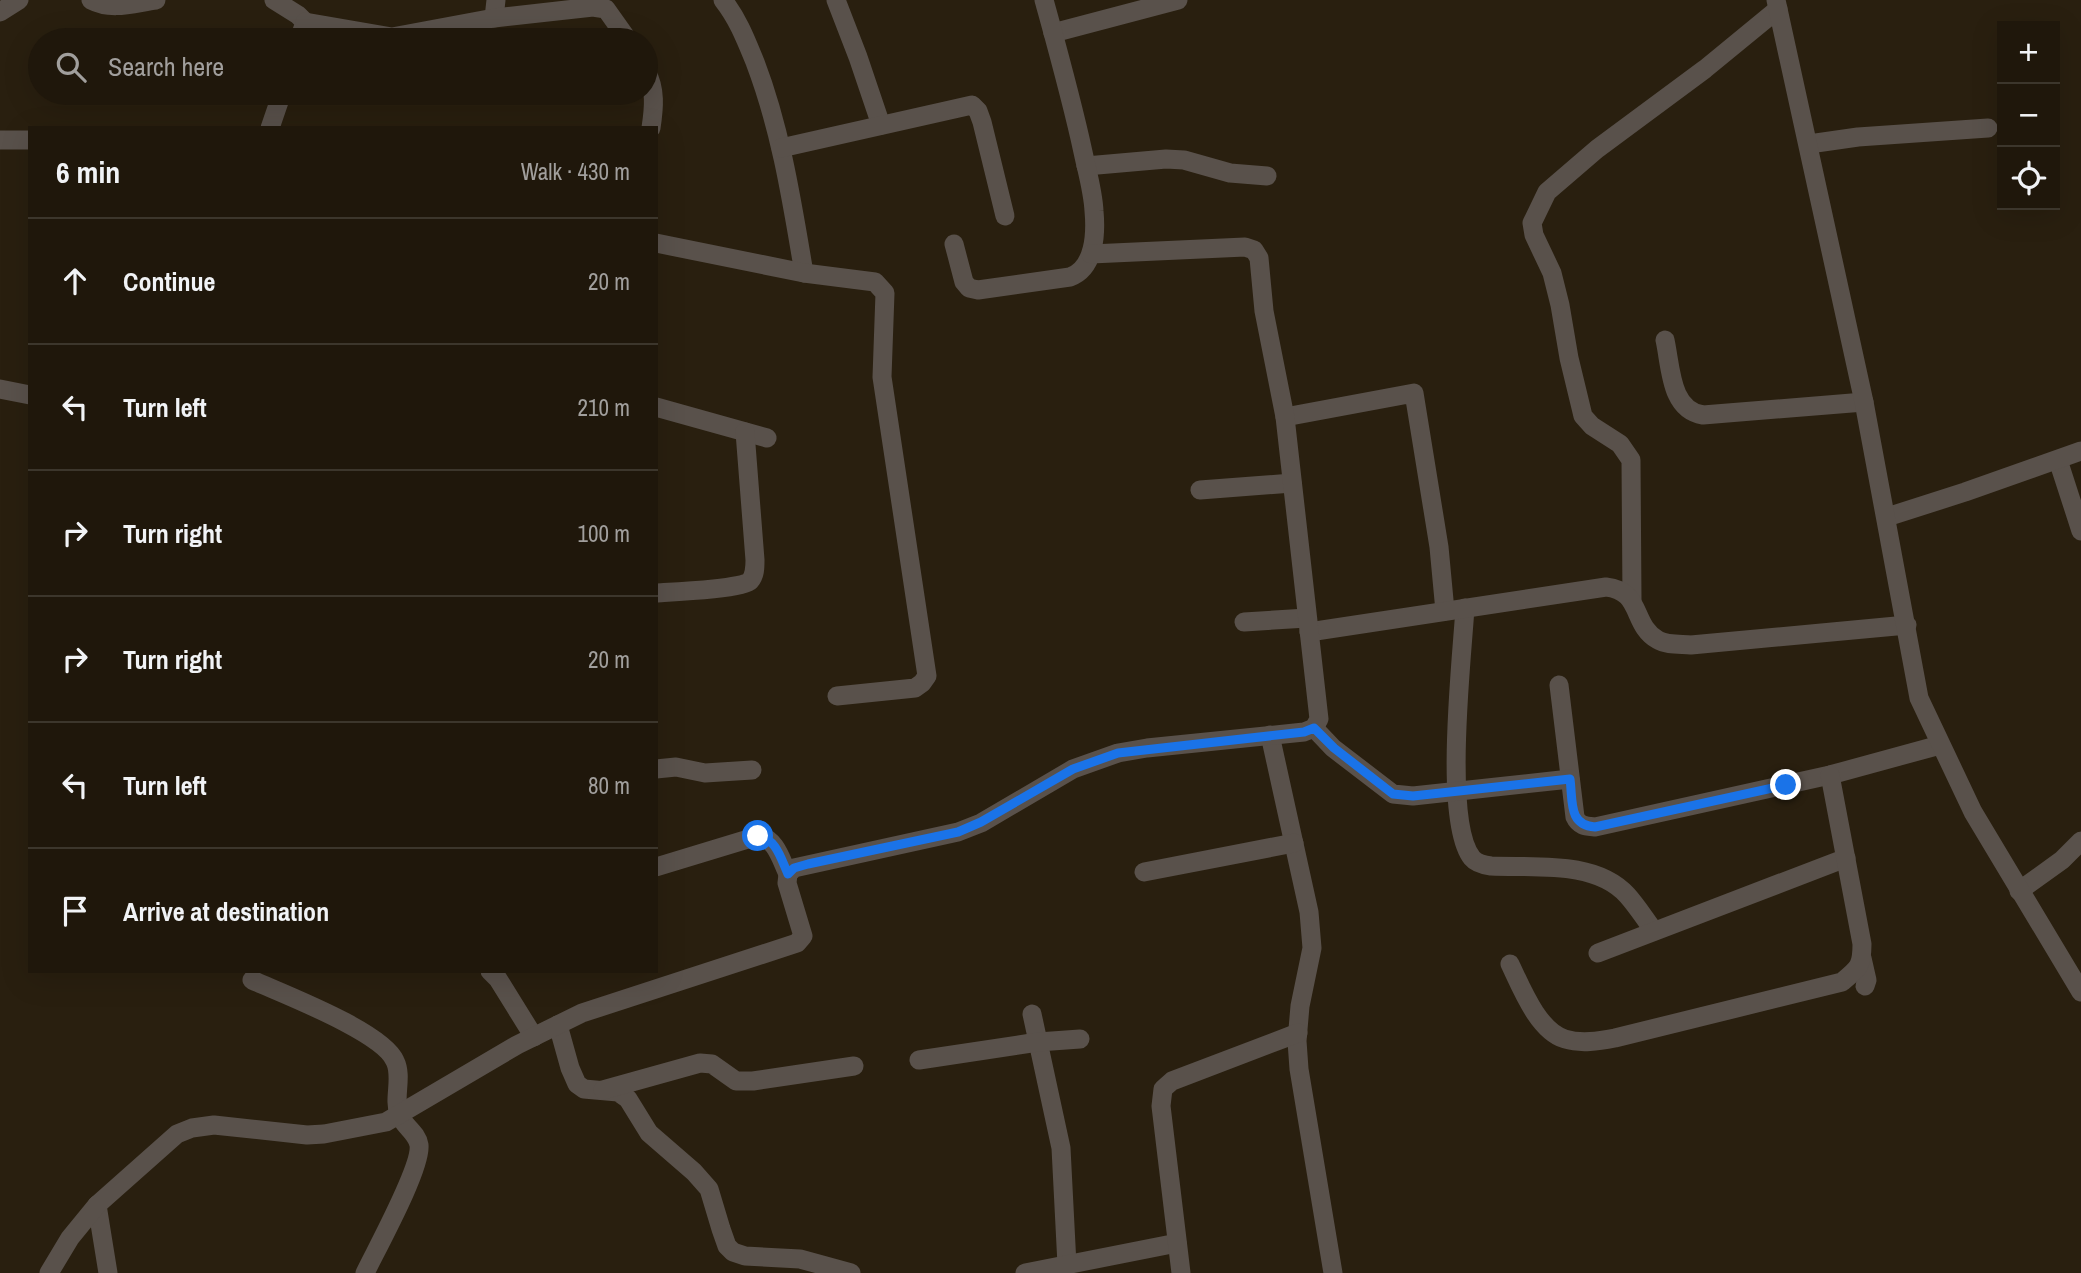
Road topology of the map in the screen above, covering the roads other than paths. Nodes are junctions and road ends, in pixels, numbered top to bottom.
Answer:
1 (19, 0) edge
2 (91, 0) edge
3 (156, 0) edge
4 (723, 0) edge
5 (836, 0) edge
6 (1044, 0) edge
7 (1178, 0) edge
8 (113, 3) edge
9 (1777, 5) edge
10 (495, 9) edge
11 (0, 12) edge
12 (292, 16) edge
13 (349, 28) edge
14 (425, 28) edge
15 (619, 28) edge
16 (1053, 33) junction
17 (278, 105) edge
18 (654, 105) edge
19 (881, 125) junction
20 (271, 126) edge
21 (651, 126) edge
22 (1988, 128) dead end
23 (0, 140) edge
24 (28, 140) edge
25 (1809, 144) junction
26 (781, 148) junction
27 (1086, 166) junction
28 (1267, 176) dead end
29 (1005, 216) dead end
30 (658, 243) edge
31 (954, 244) dead end
32 (1091, 254) junction
33 (804, 273) junction
34 (1665, 340) dead end
35 (0, 389) edge
36 (28, 395) edge
37 (1864, 402) junction
38 (658, 408) edge
39 (1284, 417) junction
40 (745, 432) junction
41 (767, 438) dead end
42 (2081, 451) edge
43 (2058, 460) junction
44 (1292, 483) junction
45 (1200, 490) dead end
46 (1886, 517) junction
47 (2081, 531) edge
48 (658, 593) edge
49 (1632, 600) junction
50 (1465, 608) junction
51 (1445, 611) junction
52 (1244, 622) dead end
53 (1308, 625) junction
54 (1907, 625) junction
55 (1559, 685) dead end
56 (837, 696) dead end
57 (1314, 728) junction
58 (1270, 735) junction
59 (1940, 745) junction
60 (658, 769) edge
61 (752, 771) dead end
62 (1830, 775) junction
63 (1570, 779) junction
64 (1455, 791) junction
65 (2081, 841) edge
66 (1294, 843) junction
67 (1846, 858) junction
68 (658, 866) edge
69 (1144, 872) dead end
70 (788, 874) junction
71 (2020, 891) junction
72 (1654, 931) junction
73 (1598, 953) dead end
74 (1862, 958) junction
75 (1510, 964) dead end
76 (492, 973) edge
77 (253, 980) dead end
78 (1865, 986) dead end
79 (2081, 992) edge
80 (1032, 1014) dead end
81 (558, 1025) junction
82 (1298, 1033) junction
83 (1080, 1039) dead end
84 (526, 1041) junction
85 (1038, 1042) junction
86 (919, 1060) dead end
87 (854, 1066) dead end
88 (599, 1091) junction
89 (405, 1110) junction
90 (97, 1205) junction
91 (1177, 1243) junction
92 (1067, 1265) junction
93 (49, 1273) edge
94 (108, 1273) edge
95 (365, 1273) edge
96 (851, 1273) edge
97 (1025, 1273) edge
98 (1181, 1273) edge
99 (1333, 1273) edge

1 - 11 street
2 - 8 street
3 - 8 street
4 - 26 street
5 - 19 street
6 - 16 street
7 - 16 street
9 - 25 street
9 - 49 street
10 - 14 street
10 - 15 street
12 - 13 street
16 - 27 street
17 - 20 street
18 - 21 street
19 - 26 street
19 - 29 street
22 - 25 street
23 - 24 street
25 - 37 street
26 - 33 street
27 - 28 street
27 - 32 street
30 - 33 street
31 - 32 street
32 - 39 street
33 - 56 street
34 - 37 street
35 - 36 street
37 - 46 street
38 - 40 street
39 - 44 street
39 - 51 street
40 - 41 street
40 - 48 street
42 - 43 street
43 - 46 street
43 - 47 street
44 - 45 street
44 - 53 street
46 - 54 street
49 - 50 street
49 - 54 street
50 - 51 street
50 - 64 street
51 - 53 street
52 - 53 street
53 - 57 street
54 - 59 street
55 - 63 street
57 - 58 street
57 - 64 street
58 - 66 street
58 - 70 street
59 - 62 street
59 - 71 street
60 - 61 street
62 - 63 street
62 - 67 street
63 - 64 street
64 - 72 street
65 - 71 street
66 - 69 street
66 - 82 street
67 - 72 street
67 - 74 street
68 - 70 street
70 - 81 street
71 - 79 street
72 - 73 street
74 - 75 street
74 - 78 street
76 - 84 street
77 - 89 street
80 - 85 street
81 - 84 street
81 - 88 street
82 - 91 street
82 - 99 street
83 - 85 street
84 - 89 street
85 - 86 street
85 - 92 street
87 - 88 street
88 - 96 street
89 - 90 street
89 - 95 street
90 - 93 street
90 - 94 street
91 - 92 street
91 - 98 street
92 - 97 street

